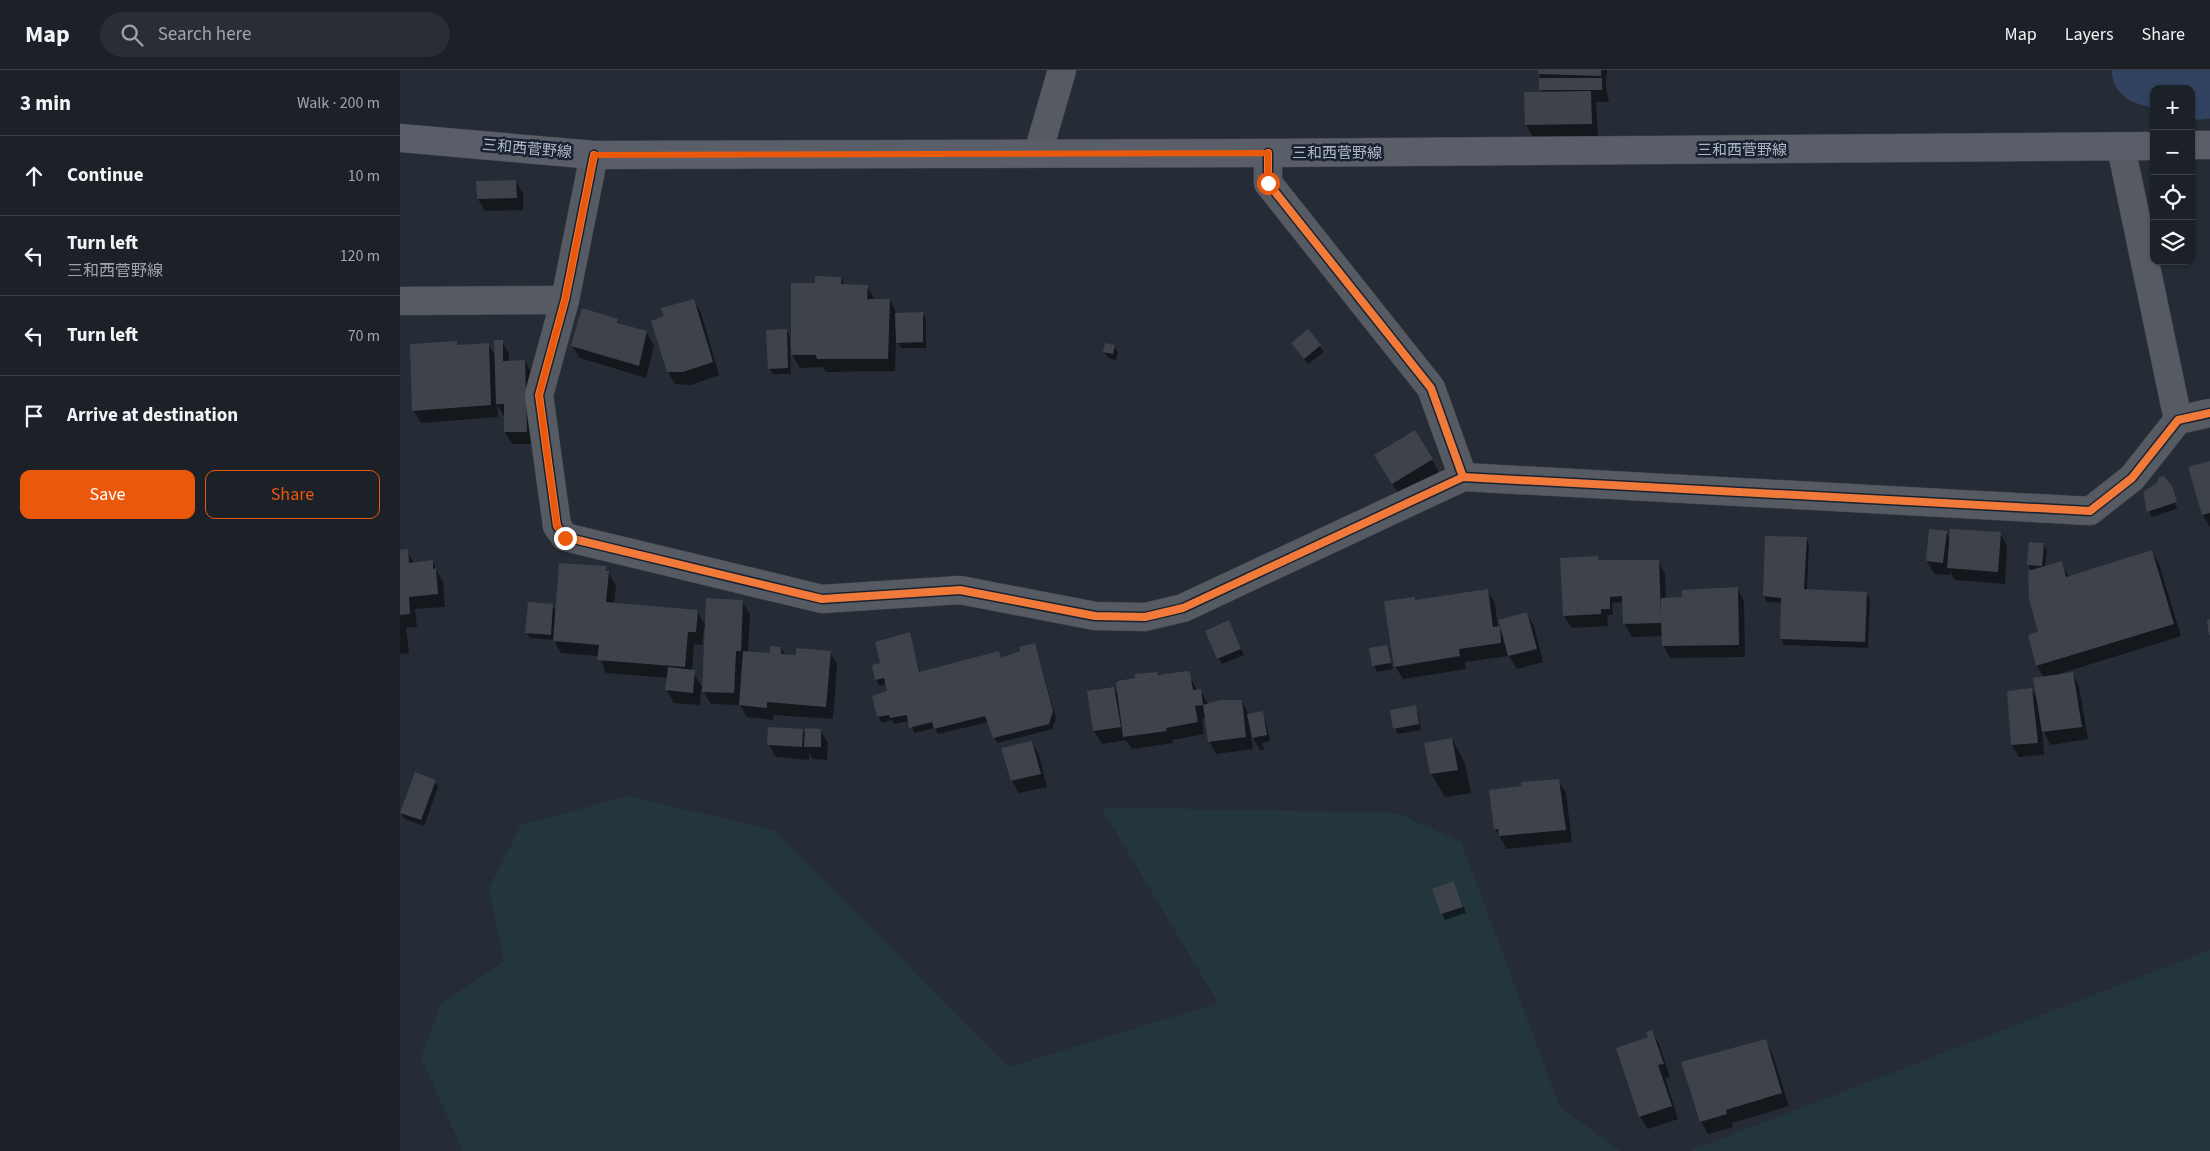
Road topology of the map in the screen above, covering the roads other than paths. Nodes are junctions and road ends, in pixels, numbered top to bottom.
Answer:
1 (1062, 70) edge
2 (400, 138) edge
3 (2195, 145) edge
4 (2210, 145) edge
5 (2150, 146) edge
6 (2121, 147) junction
7 (1038, 153) junction
8 (1268, 153) junction
9 (594, 155) junction
10 (565, 300) junction
11 (400, 301) edge
12 (2210, 413) edge
13 (2178, 420) junction
14 (1463, 476) junction

1 - 7 street
2 - 9 main road, 三和西菅野線
3 - 4 main road
5 - 6 main road, 三和西菅野線
6 - 8 main road, 三和西菅野線
6 - 13 street
7 - 8 main road, 三和西菅野線
7 - 9 main road, 三和西菅野線
8 - 14 street
9 - 10 street
10 - 11 street
10 - 14 street
12 - 13 street
13 - 14 street

